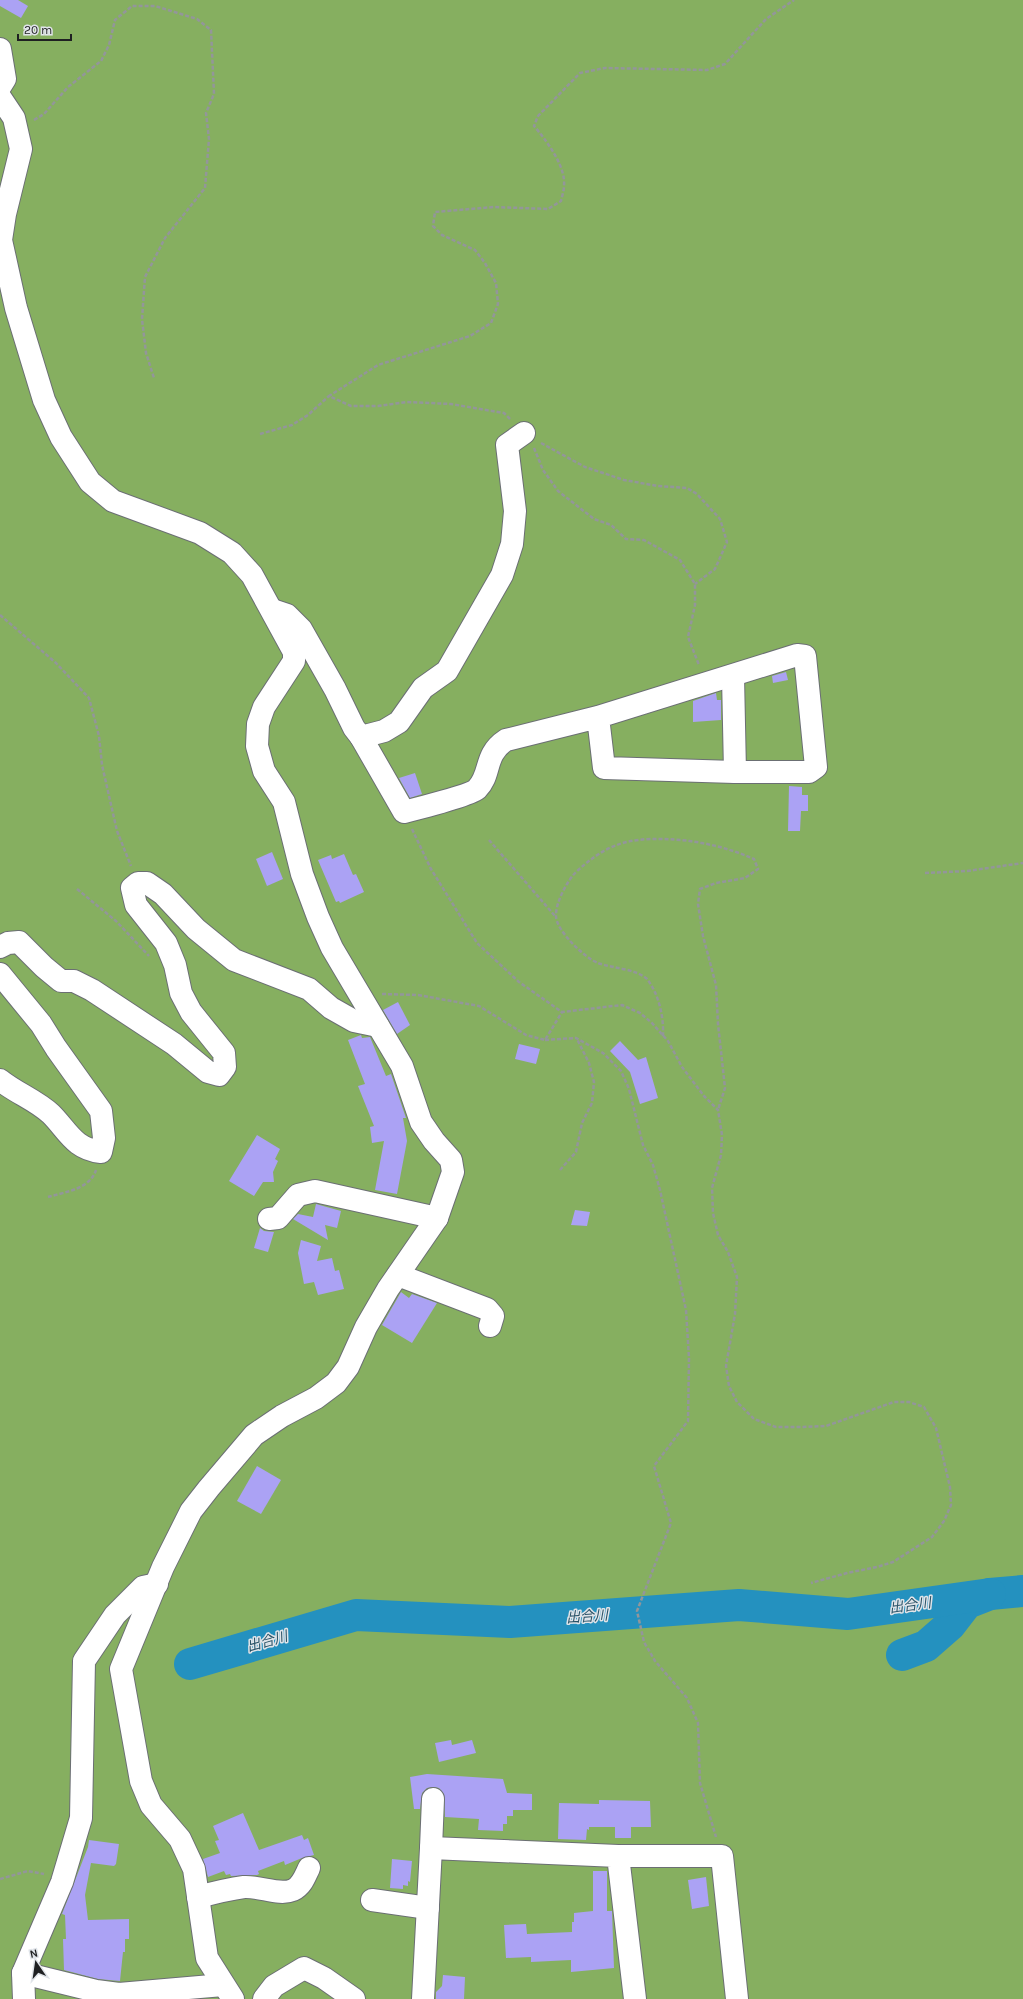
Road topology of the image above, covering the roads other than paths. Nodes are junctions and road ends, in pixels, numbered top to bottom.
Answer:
1 (0, 49) edge
2 (0, 87) edge
3 (0, 97) edge
4 (0, 241) edge
5 (524, 433) road end
6 (272, 610) junction
7 (733, 676) junction
8 (598, 717) junction
9 (361, 737) junction
10 (734, 772) junction
11 (0, 947) edge
12 (0, 974) edge
13 (378, 1026) junction
14 (0, 1080) edge
15 (437, 1218) junction
16 (269, 1219) dead end
17 (398, 1275) junction
18 (490, 1326) dead end
19 (157, 1584) junction
20 (433, 1799) dead end
21 (431, 1848) junction
22 (618, 1856) junction
23 (309, 1868) dead end
24 (198, 1897) junction
25 (372, 1900) dead end
26 (428, 1908) junction
27 (24, 1973) junction
28 (228, 1992) edge
29 (24, 1999) edge
30 (264, 1999) edge
31 (354, 1999) edge
32 (423, 1999) edge
33 (635, 1999) edge
34 (737, 1999) edge

1 - 2 street
3 - 4 street
4 - 6 street
5 - 9 street
6 - 9 street
6 - 13 street
7 - 8 street
7 - 10 street
7 - 10 street
8 - 9 street
8 - 10 street
11 - 13 street
12 - 14 street
13 - 15 street
15 - 16 street
15 - 17 street
17 - 18 street
17 - 19 street
19 - 24 street
19 - 27 street
20 - 21 street
21 - 22 street
21 - 26 street
22 - 33 street
22 - 34 street
23 - 24 street
24 - 28 street
25 - 26 street
26 - 32 street
27 - 28 street
27 - 29 street
30 - 31 street

